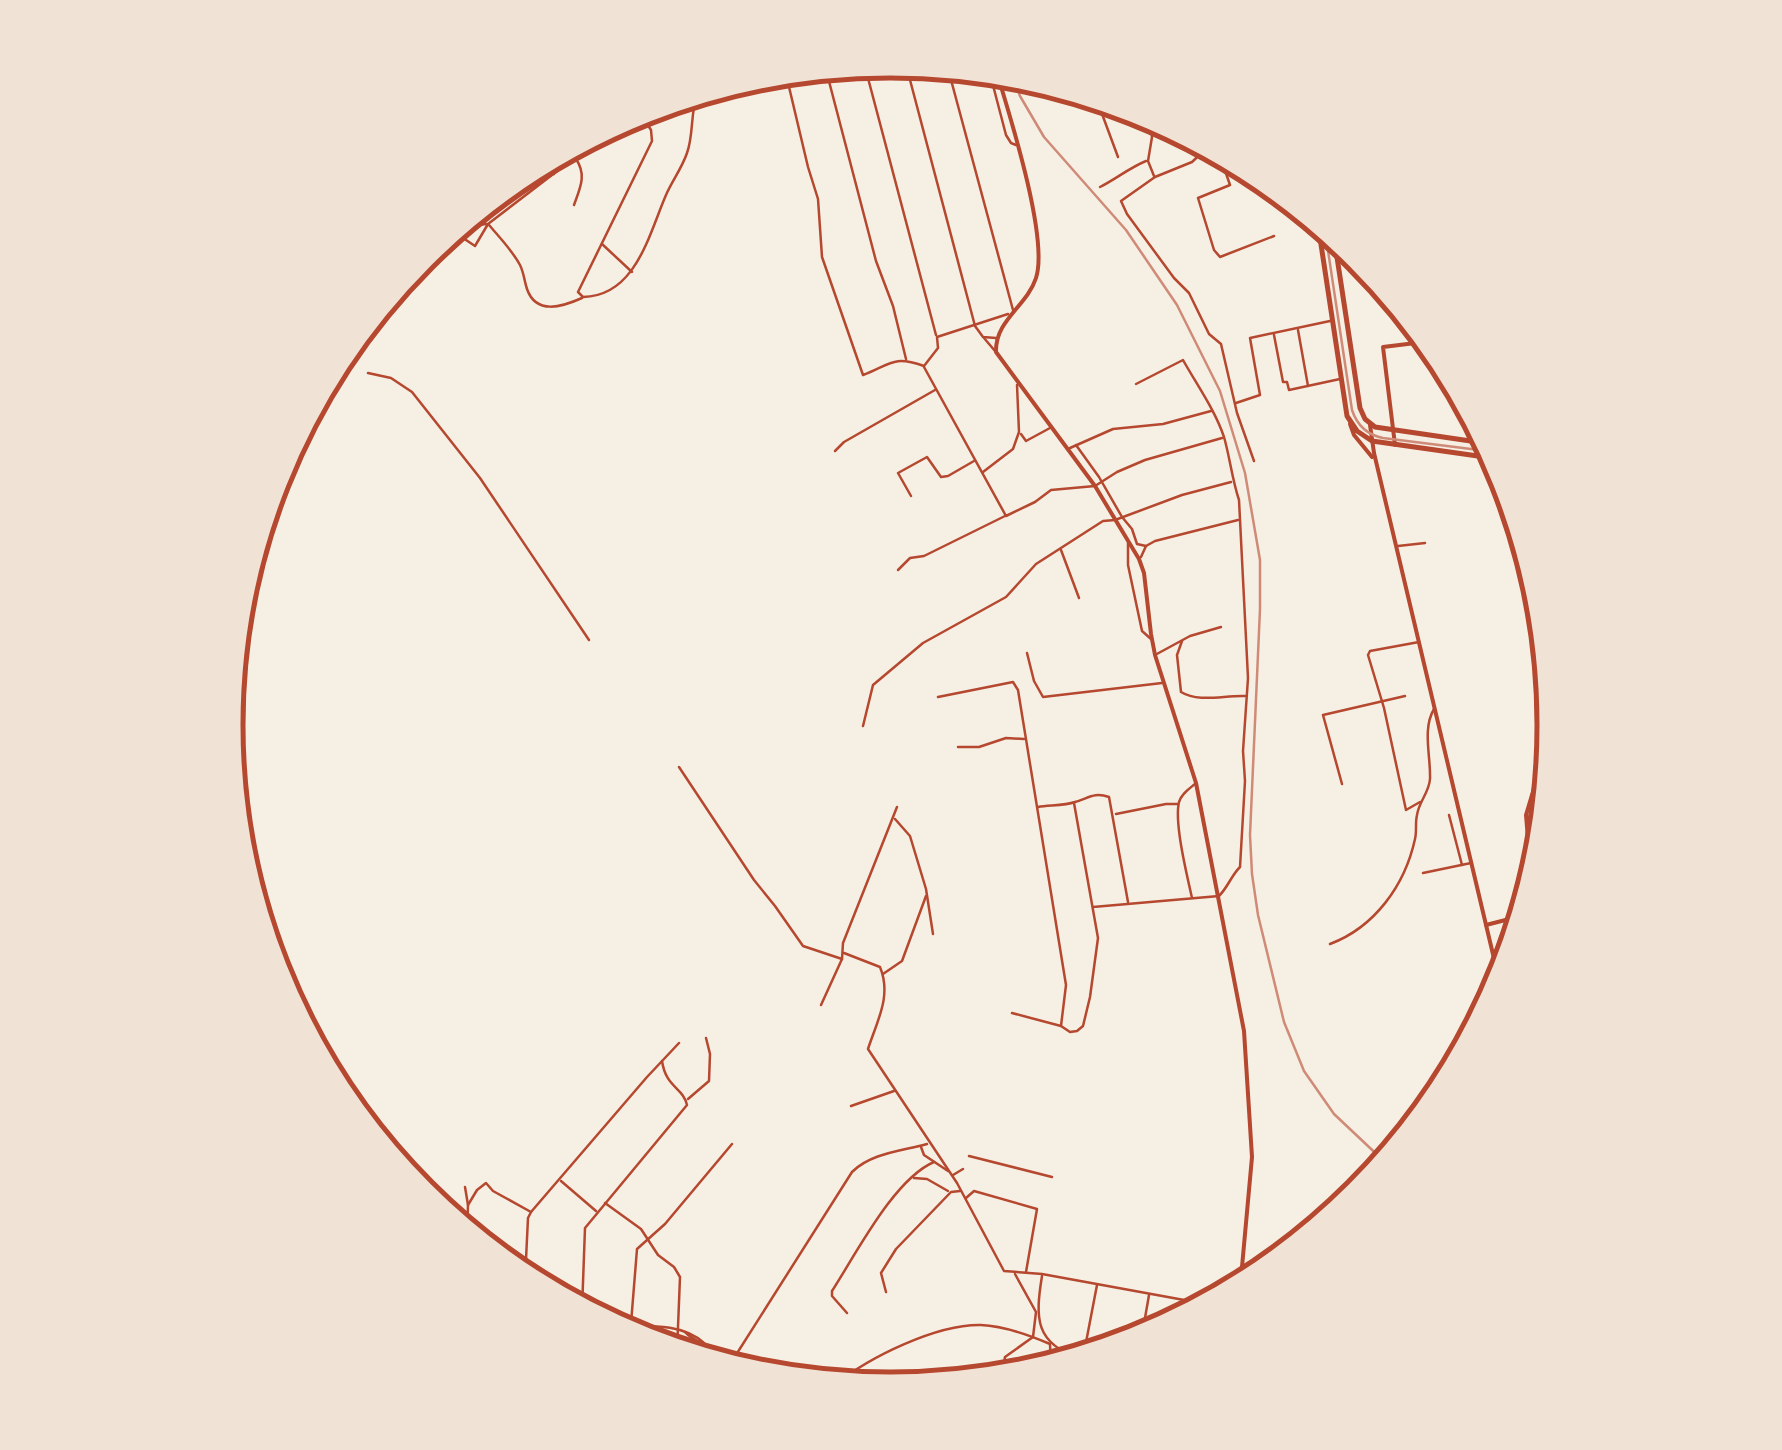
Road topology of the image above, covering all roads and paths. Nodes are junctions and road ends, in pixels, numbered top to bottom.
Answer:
1 (910, 78) edge
2 (868, 79) edge
3 (830, 81) edge
4 (950, 81) edge
5 (789, 86) edge
6 (997, 87) edge
7 (695, 108) edge
8 (1102, 113) edge
9 (647, 126) edge
10 (1151, 132) edge
11 (1199, 156) edge
12 (1118, 157) dead end
13 (576, 159) edge
14 (1148, 161) junction
15 (564, 166) edge
16 (1225, 170) edge
17 (554, 174) joint
18 (1155, 177) junction
19 (1100, 187) dead end
20 (574, 205) dead end
21 (488, 224) junction
22 (480, 225) edge
23 (1274, 236) dead end
24 (464, 238) edge
25 (1320, 240) edge
26 (601, 242) junction
27 (1336, 255) edge
28 (632, 272) junction
29 (583, 297) junction
30 (1014, 312) junction
31 (1332, 320) junction
32 (974, 326) junction
33 (1298, 328) junction
34 (1274, 334) junction
35 (937, 336) junction
36 (982, 337) junction
37 (996, 338) junction
38 (1413, 343) edge
39 (996, 352) junction
40 (906, 360) junction
41 (924, 366) junction
42 (368, 374) dead end
43 (1341, 379) junction
44 (1017, 383) junction
45 (1136, 384) dead end
46 (1308, 386) junction
47 (936, 390) junction
48 (1236, 403) junction
49 (1212, 410) junction
50 (1348, 416) junction
51 (1368, 422) junction
52 (1052, 428) junction
53 (1019, 431) junction
54 (1394, 432) junction
55 (1224, 437) junction
56 (1372, 441) junction
57 (1473, 442) edge
58 (1076, 445) junction
59 (1395, 445) junction
60 (1068, 448) junction
61 (835, 452) dead end
62 (1480, 456) edge
63 (976, 460) junction
64 (1254, 461) dead end
65 (1377, 466) junction
66 (982, 472) junction
67 (1232, 481) junction
68 (1101, 482) junction
69 (1095, 486) junction
70 (911, 496) dead end
71 (1006, 516) junction
72 (1122, 518) junction
73 (1115, 520) junction
74 (1239, 520) junction
75 (1128, 541) junction
76 (1424, 544) dead end
77 (1146, 546) junction
78 (1396, 546) junction
79 (1060, 548) junction
80 (1139, 559) junction
81 (898, 570) dead end
82 (1078, 598) dead end
83 (1221, 627) dead end
84 (589, 640) dead end
85 (1152, 640) junction
86 (1182, 641) junction
87 (1419, 642) junction
88 (1165, 651) junction
89 (1027, 653) dead end
90 (1156, 655) junction
91 (1177, 655) junction
92 (1163, 683) junction
93 (1247, 696) junction
94 (1405, 696) dead end
95 (938, 698) dead end
96 (1381, 702) junction
97 (1435, 708) junction
98 (864, 726) dead end
99 (1027, 740) junction
100 (958, 747) dead end
101 (679, 768) dead end
102 (1196, 783) junction
103 (1342, 784) dead end
104 (1535, 784) edge
105 (1422, 801) junction
106 (1074, 803) junction
107 (1178, 804) junction
108 (1038, 806) junction
109 (897, 807) dead end
110 (1406, 810) junction
111 (1113, 814) junction
112 (1402, 815) dead end
113 (1449, 815) dead end
114 (893, 817) junction
115 (1528, 839) edge
116 (1471, 863) junction
117 (1462, 865) junction
118 (1423, 873) dead end
119 (926, 895) junction
120 (1219, 896) junction
121 (1192, 898) junction
122 (1128, 904) junction
123 (1093, 907) junction
124 (1508, 919) edge
125 (1486, 924) junction
126 (933, 934) dead end
127 (1330, 944) dead end
128 (844, 952) junction
129 (842, 958) junction
130 (1494, 959) edge
131 (883, 974) junction
132 (821, 1005) dead end
133 (1012, 1013) dead end
134 (1061, 1026) junction
135 (706, 1038) dead end
136 (679, 1043) dead end
137 (662, 1061) junction
138 (895, 1090) junction
139 (686, 1100) junction
140 (850, 1106) dead end
141 (929, 1143) junction
142 (732, 1144) dead end
143 (920, 1146) junction
144 (969, 1156) dead end
145 (934, 1162) junction
146 (963, 1169) dead end
147 (951, 1174) junction
148 (913, 1178) junction
149 (1052, 1178) dead end
150 (560, 1180) junction
151 (465, 1187) dead end
152 (962, 1191) junction
153 (951, 1192) junction
154 (966, 1198) junction
155 (605, 1203) junction
156 (468, 1205) junction
157 (531, 1212) junction
158 (598, 1212) junction
159 (468, 1215) edge
160 (649, 1238) junction
161 (526, 1259) edge
162 (1242, 1269) edge
163 (1014, 1273) junction
164 (1025, 1274) junction
165 (1042, 1274) junction
166 (1097, 1284) junction
167 (886, 1292) dead end
168 (582, 1294) edge
169 (1149, 1294) junction
170 (1185, 1302) edge
171 (1036, 1312) junction
172 (848, 1314) dead end
173 (631, 1317) edge
174 (1144, 1321) edge
175 (658, 1329) edge
176 (681, 1330) junction
177 (1032, 1336) junction
178 (680, 1337) edge
179 (1085, 1342) edge
180 (1050, 1344) junction
181 (710, 1346) edge
182 (1059, 1350) edge
183 (1050, 1352) edge
184 (737, 1353) edge
185 (1004, 1362) edge
186 (857, 1371) edge

1 - 32 street
2 - 35 street
3 - 40 street
4 - 30 street
5 - 40 street
6 - 30 street
7 - 28 street
8 - 12 street
9 - 26 street
10 - 14 street
11 - 18 street
13 - 20 street
14 - 18 street
14 - 19 street
15 - 17 street
16 - 23 street
17 - 21 street
18 - 48 street
21 - 22 street
21 - 24 street
21 - 29 street
25 - 31 main road
26 - 28 street
26 - 29 street
27 - 51 main road
28 - 29 street
30 - 32 street
30 - 37 street
31 - 33 street
31 - 43 main road
32 - 35 street
32 - 36 street
33 - 34 street
33 - 46 street
34 - 46 street
34 - 48 street
35 - 41 street
36 - 37 street
36 - 39 street
37 - 39 street
38 - 54 street
39 - 44 street
40 - 41 street
41 - 47 street
42 - 84 street
43 - 46 street
43 - 50 main road
44 - 52 street
44 - 53 street
45 - 49 street
47 - 61 street
47 - 63 street
48 - 64 street
49 - 55 street
49 - 58 street
50 - 56 main road
50 - 65 street
51 - 54 main road
51 - 56 street
52 - 53 street
52 - 60 street
53 - 66 street
54 - 57 main road
54 - 59 street
55 - 67 street
55 - 68 street
56 - 59 main road
56 - 65 street
58 - 60 street
58 - 68 street
59 - 62 main road
59 - 65 street
60 - 69 street
63 - 66 street
63 - 70 street
65 - 78 street
66 - 71 street
67 - 72 street
67 - 74 street
68 - 69 street
68 - 72 street
69 - 71 street
69 - 73 street
71 - 81 street
72 - 73 street
72 - 77 street
73 - 75 street
73 - 79 street
74 - 77 street
74 - 93 street
75 - 80 street
75 - 85 street
76 - 78 street
77 - 80 street
78 - 87 street
79 - 82 street
79 - 98 street
80 - 85 street
83 - 86 street
85 - 90 street
86 - 88 street
86 - 91 street
87 - 96 street
87 - 97 street
88 - 90 street
88 - 91 street
89 - 92 street
90 - 92 street
91 - 93 street
92 - 102 street
93 - 120 street
94 - 96 street
95 - 99 street
96 - 103 street
96 - 110 street
97 - 105 street
97 - 116 street
99 - 100 street
99 - 108 street
101 - 129 street
102 - 107 street
102 - 120 street
104 - 115 street
105 - 110 street
105 - 127 street
106 - 108 street
106 - 111 street
106 - 123 street
107 - 111 street
107 - 121 street
108 - 134 street
109 - 114 street
110 - 112 street
111 - 122 street
113 - 117 street
114 - 119 street
114 - 128 street
116 - 117 street
116 - 125 street
117 - 118 street
119 - 126 street
119 - 131 street
120 - 121 street
120 - 162 street
121 - 122 street
122 - 123 street
123 - 134 street
124 - 125 street
125 - 130 street
128 - 129 street
128 - 131 street
129 - 132 street
131 - 138 street
133 - 134 street
135 - 139 street
136 - 137 street
137 - 139 street
137 - 150 street
138 - 140 street
138 - 141 street
139 - 155 street
141 - 143 street
141 - 147 street
142 - 160 street
143 - 145 street
143 - 184 street
144 - 149 street
145 - 147 street
145 - 148 street
146 - 147 street
147 - 152 street
148 - 153 street
148 - 172 street
150 - 157 street
150 - 158 street
151 - 156 street
152 - 153 street
152 - 154 street
153 - 167 street
154 - 163 street
154 - 164 street
155 - 158 street
155 - 160 street
156 - 157 street
156 - 159 street
157 - 161 street
158 - 168 street
160 - 173 street
160 - 176 street
163 - 164 street
163 - 171 street
164 - 165 street
165 - 166 street
165 - 171 street
166 - 169 street
166 - 179 street
169 - 170 street
169 - 174 street
171 - 177 street
171 - 180 street
175 - 176 street
176 - 178 street
176 - 181 street
177 - 180 street
177 - 185 street
177 - 186 street
180 - 182 street
180 - 183 street

